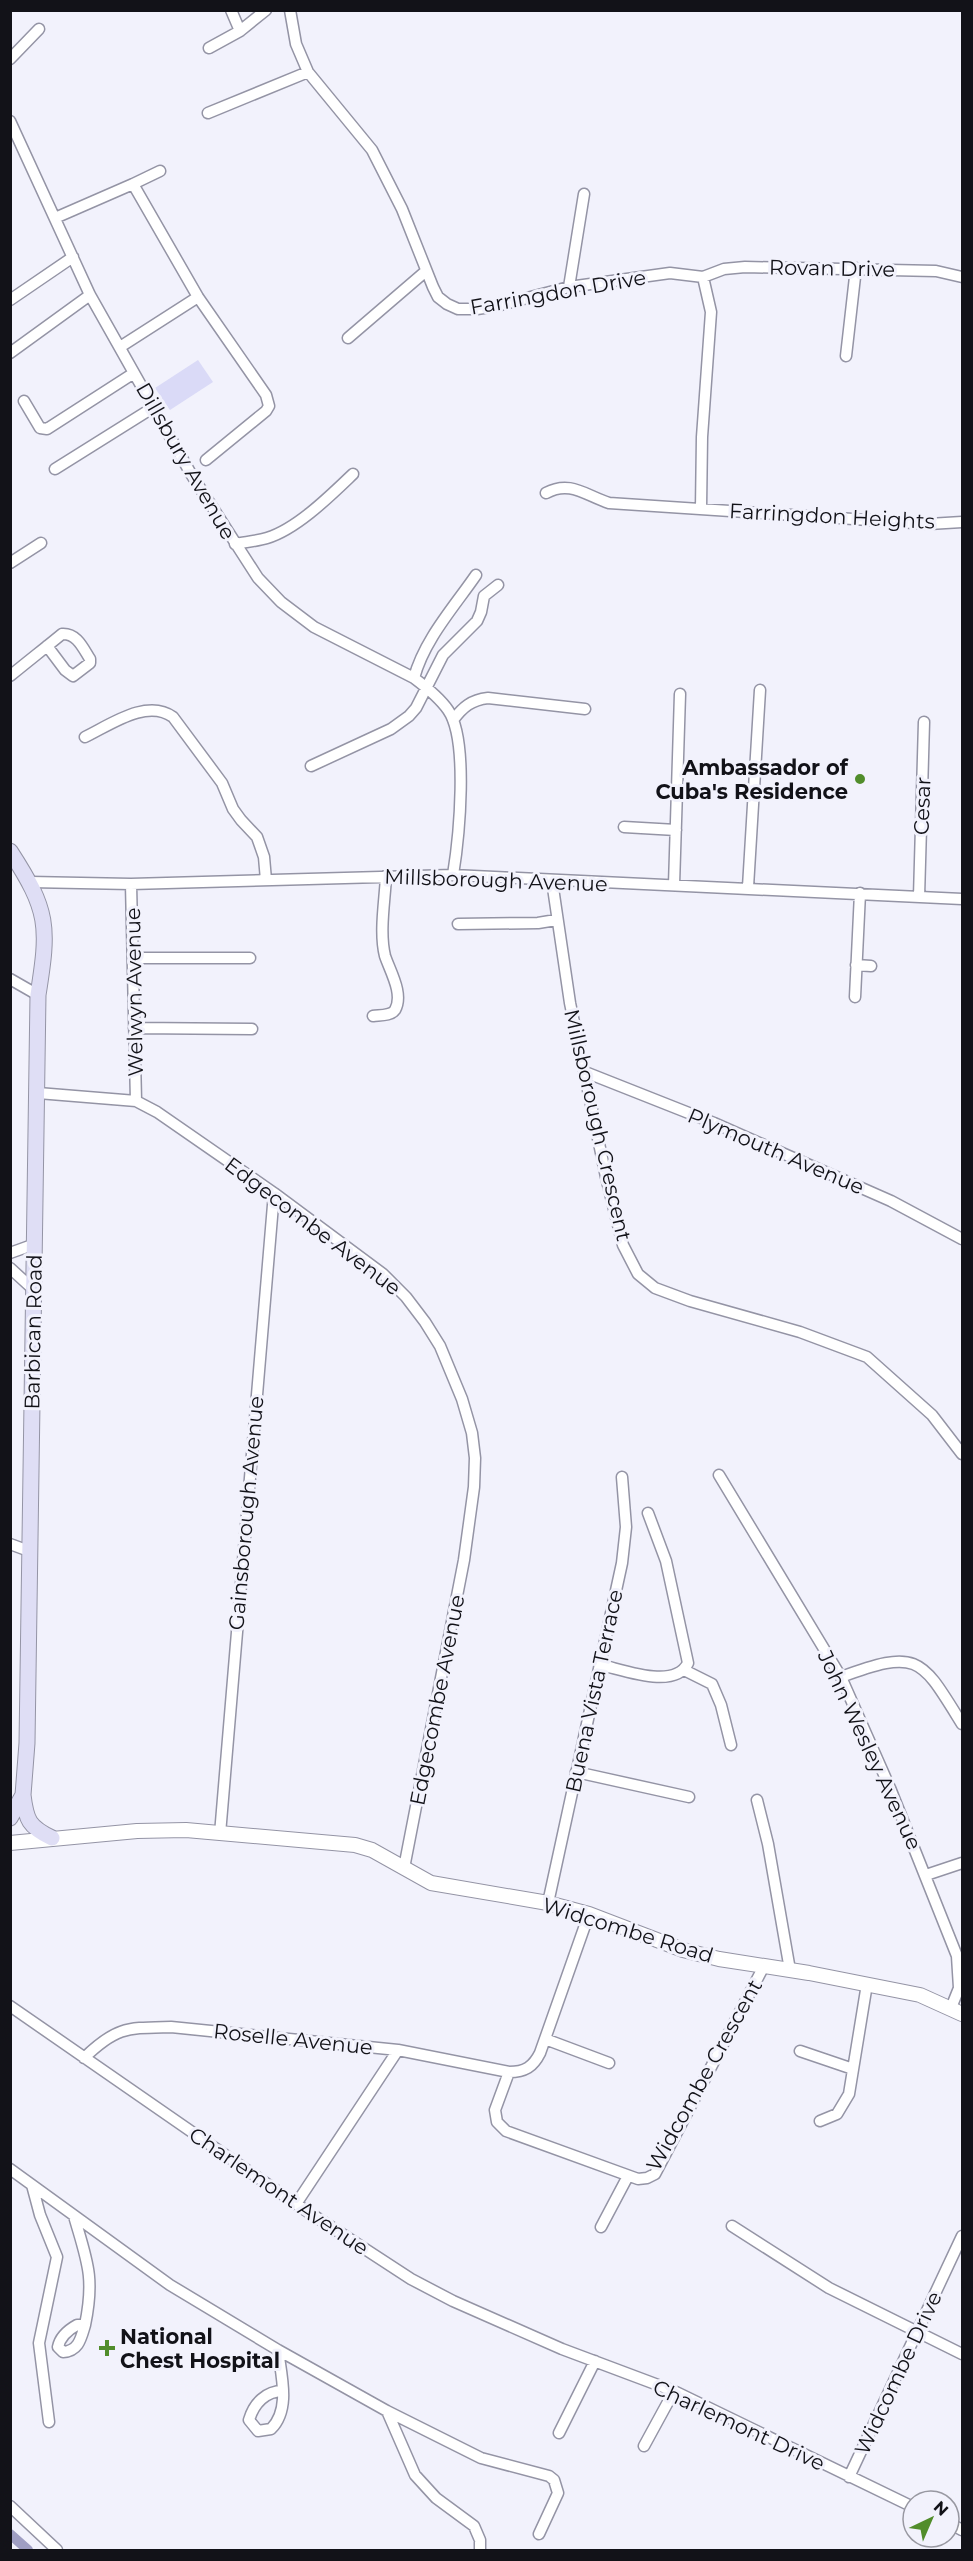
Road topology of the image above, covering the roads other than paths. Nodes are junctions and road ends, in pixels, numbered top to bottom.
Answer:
1 (231, 10) edge
2 (266, 10) edge
3 (290, 10) edge
4 (39, 29) dead end
5 (240, 31) junction
6 (209, 48) dead end
7 (10, 59) edge
8 (308, 72) junction
9 (208, 113) dead end
10 (10, 120) edge
11 (15, 138) edge
12 (160, 171) dead end
13 (133, 184) junction
14 (584, 194) dead end
15 (55, 218) junction
16 (73, 257) junction
17 (856, 268) junction
18 (426, 271) junction
19 (963, 277) edge
20 (703, 278) junction
21 (569, 287) junction
22 (90, 295) junction
23 (198, 297) junction
24 (10, 300) edge
25 (348, 338) dead end
26 (120, 347) junction
27 (10, 353) edge
28 (846, 356) dead end
29 (134, 373) junction
30 (24, 401) dead end
31 (154, 407) junction
32 (206, 460) dead end
33 (55, 469) dead end
34 (353, 474) dead end
35 (546, 493) dead end
36 (701, 508) junction
37 (963, 522) edge
38 (41, 543) dead end
39 (235, 544) junction
40 (10, 563) edge
41 (476, 575) dead end
42 (498, 585) dead end
43 (47, 646) dead end
44 (10, 676) edge
45 (414, 678) junction
46 (426, 687) junction
47 (760, 690) dead end
48 (680, 694) dead end
49 (585, 709) dead end
50 (453, 720) junction
51 (924, 722) dead end
52 (85, 736) dead end
53 (312, 766) dead end
54 (624, 827) dead end
55 (676, 830) junction
56 (10, 851) edge
57 (453, 875) junction
58 (386, 876) junction
59 (266, 880) junction
60 (552, 881) junction
61 (30, 882) junction
62 (132, 884) junction
63 (674, 885) junction
64 (748, 887) junction
65 (860, 893) junction
66 (919, 893) junction
67 (963, 899) edge
68 (556, 920) junction
69 (458, 924) dead end
70 (133, 958) junction
71 (250, 958) dead end
72 (856, 965) junction
73 (871, 966) dead end
74 (10, 979) edge
75 (38, 995) junction
76 (855, 997) dead end
77 (373, 1016) dead end
78 (134, 1028) junction
79 (252, 1029) dead end
80 (585, 1072) junction
81 (38, 1093) junction
82 (136, 1101) junction
83 (274, 1193) junction
84 (963, 1239) edge
85 (35, 1244) junction
86 (10, 1253) edge
87 (10, 1268) edge
88 (34, 1290) junction
89 (963, 1454) edge
90 (720, 1475) dead end
91 (622, 1477) dead end
92 (648, 1513) dead end
93 (10, 1544) edge
94 (29, 1551) junction
95 (601, 1665) junction
96 (684, 1670) junction
97 (841, 1677) junction
98 (963, 1724) edge
99 (732, 1745) dead end
100 (576, 1772) junction
101 (23, 1795) junction
102 (689, 1797) dead end
103 (757, 1800) dead end
104 (10, 1818) edge
105 (220, 1834) junction
106 (52, 1838) junction
107 (10, 1843) edge
108 (963, 1863) edge
109 (404, 1868) junction
110 (926, 1875) junction
111 (548, 1903) junction
112 (589, 1914) junction
113 (764, 1966) junction
114 (790, 1970) junction
115 (867, 1984) junction
116 (10, 2006) edge
117 (957, 2011) edge
118 (545, 2039) junction
119 (398, 2050) junction
120 (800, 2051) dead end
121 (84, 2058) junction
122 (609, 2063) dead end
123 (853, 2069) junction
124 (508, 2072) junction
125 (820, 2121) dead end
126 (10, 2169) edge
127 (628, 2176) junction
128 (32, 2185) junction
129 (296, 2204) junction
130 (74, 2216) junction
131 (732, 2226) dead end
132 (601, 2227) dead end
133 (963, 2236) edge
134 (85, 2325) dead end
135 (917, 2332) junction
136 (562, 2349) joint
137 (278, 2350) junction
138 (963, 2354) edge
139 (595, 2361) junction
140 (283, 2391) dead end
141 (674, 2391) junction
142 (387, 2411) junction
143 (49, 2422) dead end
144 (559, 2433) dead end
145 (644, 2446) dead end
146 (849, 2477) junction
147 (901, 2501) edge
148 (10, 2506) edge
149 (539, 2534) dead end
150 (57, 2550) edge
151 (480, 2550) edge

1 - 5 street
2 - 5 street
3 - 8 street, Farringdon Drive
4 - 7 street
5 - 6 street
8 - 9 street
8 - 18 street, Farringdon Drive
10 - 11 street, Dillsbury Avenue
11 - 15 street, Dillsbury Avenue
12 - 13 street
13 - 15 street
13 - 23 street
14 - 21 street
15 - 16 street, Dillsbury Avenue
16 - 22 street, Dillsbury Avenue
16 - 24 street
17 - 19 street, Rovan Drive
17 - 20 street, Rovan Drive
17 - 28 street
18 - 21 street, Farringdon Drive
18 - 25 street
20 - 21 street, Farringdon Drive
20 - 36 street
22 - 26 street, Dillsbury Avenue
22 - 27 street
23 - 26 street
23 - 32 street
26 - 29 street, Dillsbury Avenue
29 - 30 street
29 - 31 street, Dillsbury Avenue
31 - 33 street
31 - 39 street, Dillsbury Avenue
34 - 39 street
35 - 36 street, Farringdon Heights
36 - 37 street, Farringdon Heights
38 - 40 street
39 - 45 street, Dillsbury Avenue
41 - 45 street
42 - 46 street
43 - 44 street
45 - 46 street, Dillsbury Avenue
46 - 50 street, Dillsbury Avenue
46 - 53 street
47 - 64 street
48 - 55 street
49 - 50 street
50 - 57 street, Dillsbury Avenue
51 - 66 street, Cesar
52 - 59 street
54 - 55 street
55 - 63 street
56 - 61 main road, Barbican Road
57 - 58 street, Millsborough Avenue
57 - 60 street, Millsborough Avenue
58 - 59 street, Millsborough Avenue
58 - 77 street
59 - 62 street, Millsborough Avenue
60 - 63 street, Millsborough Avenue
60 - 68 street, Millsborough Crescent
61 - 62 street, Millsborough Avenue
61 - 75 main road, Barbican Road
62 - 70 street, Welwyn Avenue
63 - 64 street, Millsborough Avenue
64 - 65 street, Millsborough Avenue
65 - 66 street, Millsborough Avenue
65 - 72 street
66 - 67 street, Millsborough Avenue
68 - 69 street
68 - 80 street, Millsborough Crescent
70 - 71 street
70 - 78 street, Welwyn Avenue
72 - 73 street
72 - 76 street
74 - 75 street
75 - 81 main road, Barbican Road
78 - 79 street
78 - 82 street, Welwyn Avenue
80 - 84 street, Plymouth Avenue
80 - 89 street, Millsborough Crescent
81 - 82 street, Edgecombe Avenue
81 - 85 main road, Barbican Road
82 - 83 street, Edgecombe Avenue
83 - 105 street, Gainsborough Avenue
83 - 109 street, Edgecombe Avenue
85 - 86 street
85 - 88 main road, Barbican Road
87 - 88 street
88 - 94 main road, Barbican Road
90 - 97 street, John Wesley Avenue
91 - 95 street, Buena Vista Terrace
92 - 96 street
93 - 94 street
94 - 101 main road, Barbican Road
95 - 96 street
95 - 100 street, Buena Vista Terrace
96 - 99 street
97 - 98 street
97 - 110 street, John Wesley Avenue
100 - 102 street
100 - 111 street, Buena Vista Terrace
101 - 104 main road, Barbican Road
101 - 106 main road
103 - 114 street
105 - 106 street, Widcombe Road
105 - 109 street, Widcombe Road
106 - 107 street, Widcombe Road
108 - 110 street
109 - 111 street, Widcombe Road
110 - 117 street, John Wesley Avenue
111 - 112 street, Widcombe Road
112 - 113 street, Widcombe Road
112 - 118 street
113 - 114 street, Widcombe Road
113 - 127 street, Widcombe Crescent
114 - 115 street, Widcombe Road
115 - 117 street, Widcombe Road
115 - 123 street
116 - 121 street, Charlemont Avenue
118 - 122 street
118 - 124 street
119 - 121 street, Roselle Avenue
119 - 124 street, Roselle Avenue
119 - 129 street
120 - 123 street
121 - 129 street, Charlemont Avenue
123 - 125 street
124 - 127 street, Widcombe Crescent
126 - 128 street
127 - 132 street
128 - 130 street
128 - 143 street
129 - 136 street, Charlemont Avenue
130 - 134 street
130 - 137 street
131 - 135 street
133 - 135 street, Widcombe Drive
135 - 138 street
135 - 146 street, Widcombe Drive
136 - 139 street, Charlemont Drive
137 - 140 street
137 - 142 street
139 - 141 street, Charlemont Drive
139 - 144 street
141 - 145 street
141 - 146 street, Charlemont Drive
142 - 149 street
142 - 151 street
146 - 147 street, Charlemont Drive
148 - 150 street

